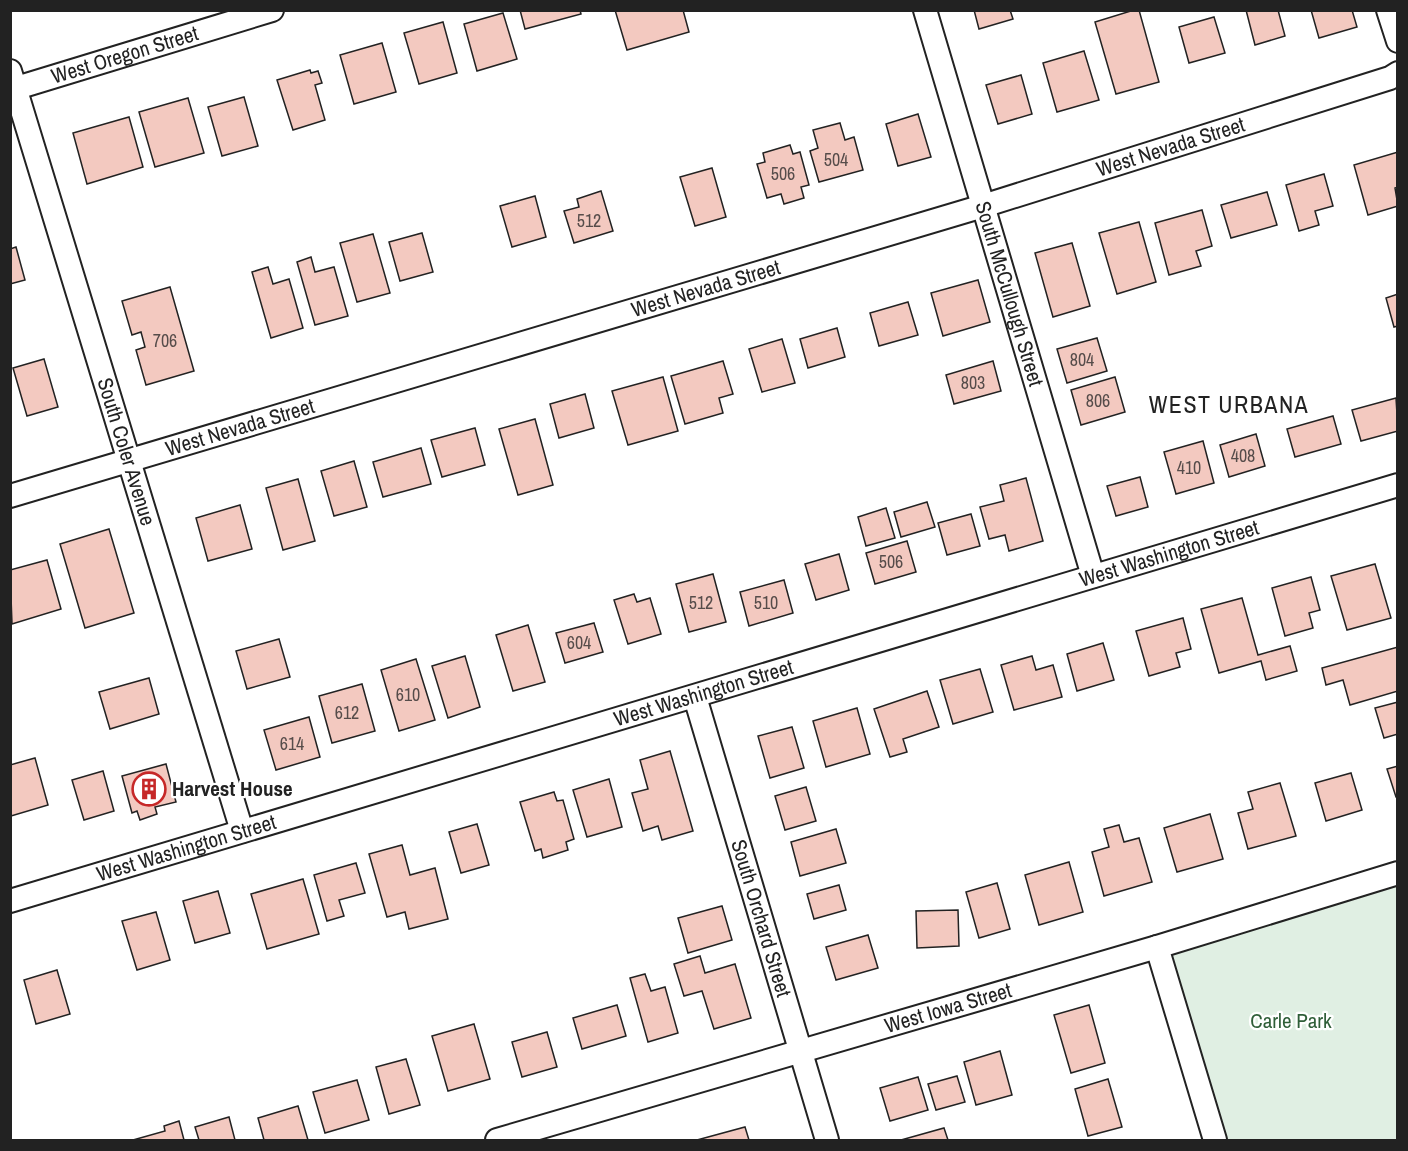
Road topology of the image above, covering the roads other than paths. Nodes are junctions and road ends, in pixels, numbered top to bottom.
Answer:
1 (272, 10) edge
2 (925, 10) edge
3 (1388, 10) edge
4 (1398, 41) edge
5 (1398, 73) edge
6 (12, 83) edge
7 (983, 206) junction
8 (128, 460) junction
9 (1397, 487) edge
10 (10, 496) edge
11 (1093, 576) junction
12 (695, 696) junction
13 (242, 831) junction
14 (1398, 873) edge
15 (10, 900) edge
16 (1157, 947) junction
17 (800, 1052) junction
18 (496, 1140) edge
19 (827, 1140) edge
20 (1215, 1140) edge

1 - 6 street, West Oregon Street
2 - 7 street, South McCullough Street
3 - 4 street
5 - 7 street, West Nevada Street
6 - 8 street, South Coler Avenue
7 - 8 street, West Nevada Street
7 - 11 street, South McCullough Street
8 - 10 street, West Nevada Street
8 - 13 street, South Coler Avenue
9 - 11 street, West Washington Street
11 - 12 street, West Washington Street
12 - 13 street, West Washington Street
12 - 17 street, South Orchard Street
13 - 15 street, West Washington Street
14 - 16 street, West Iowa Street
16 - 17 street, West Iowa Street
16 - 20 street
17 - 18 street, West Iowa Street
17 - 19 street, South Orchard Street

